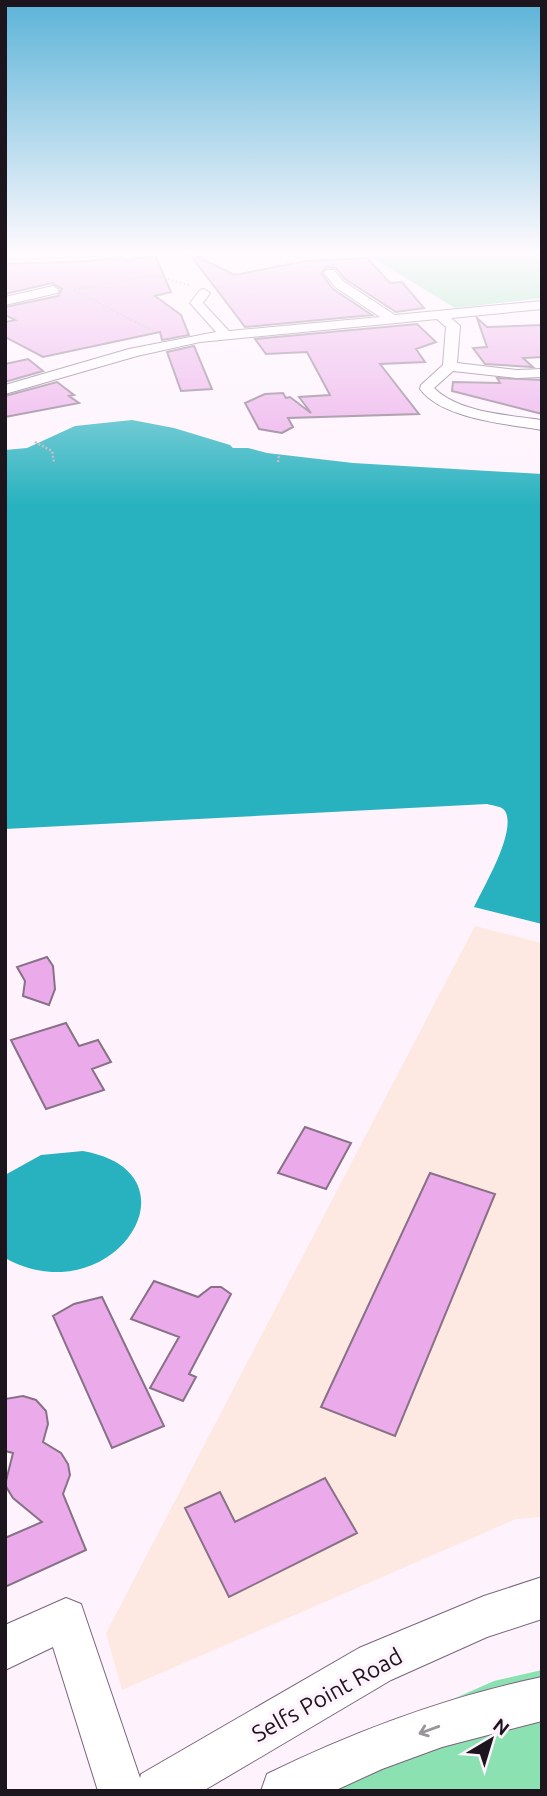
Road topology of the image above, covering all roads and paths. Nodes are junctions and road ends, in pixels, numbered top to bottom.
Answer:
1 (166, 337) edge
2 (212, 337) edge
3 (452, 337) edge
4 (176, 342) junction
5 (450, 366) junction
6 (542, 373) edge
7 (5, 390) edge
8 (536, 424) edge
9 (542, 437) edge
10 (35, 442) dead end
11 (279, 454) dead end
12 (54, 462) dead end
13 (278, 462) dead end
14 (542, 1598) edge
15 (5, 1648) edge
16 (542, 1699) edge
17 (121, 1791) edge
18 (158, 1791) edge
19 (284, 1791) edge

1 - 4 path
2 - 4 street
3 - 5 street
4 - 7 street
5 - 6 street
5 - 8 street
8 - 9 street
10 - 12 path
11 - 13 path
14 - 18 street, Selfs Point Road
15 - 17 street
16 -> 19 street

